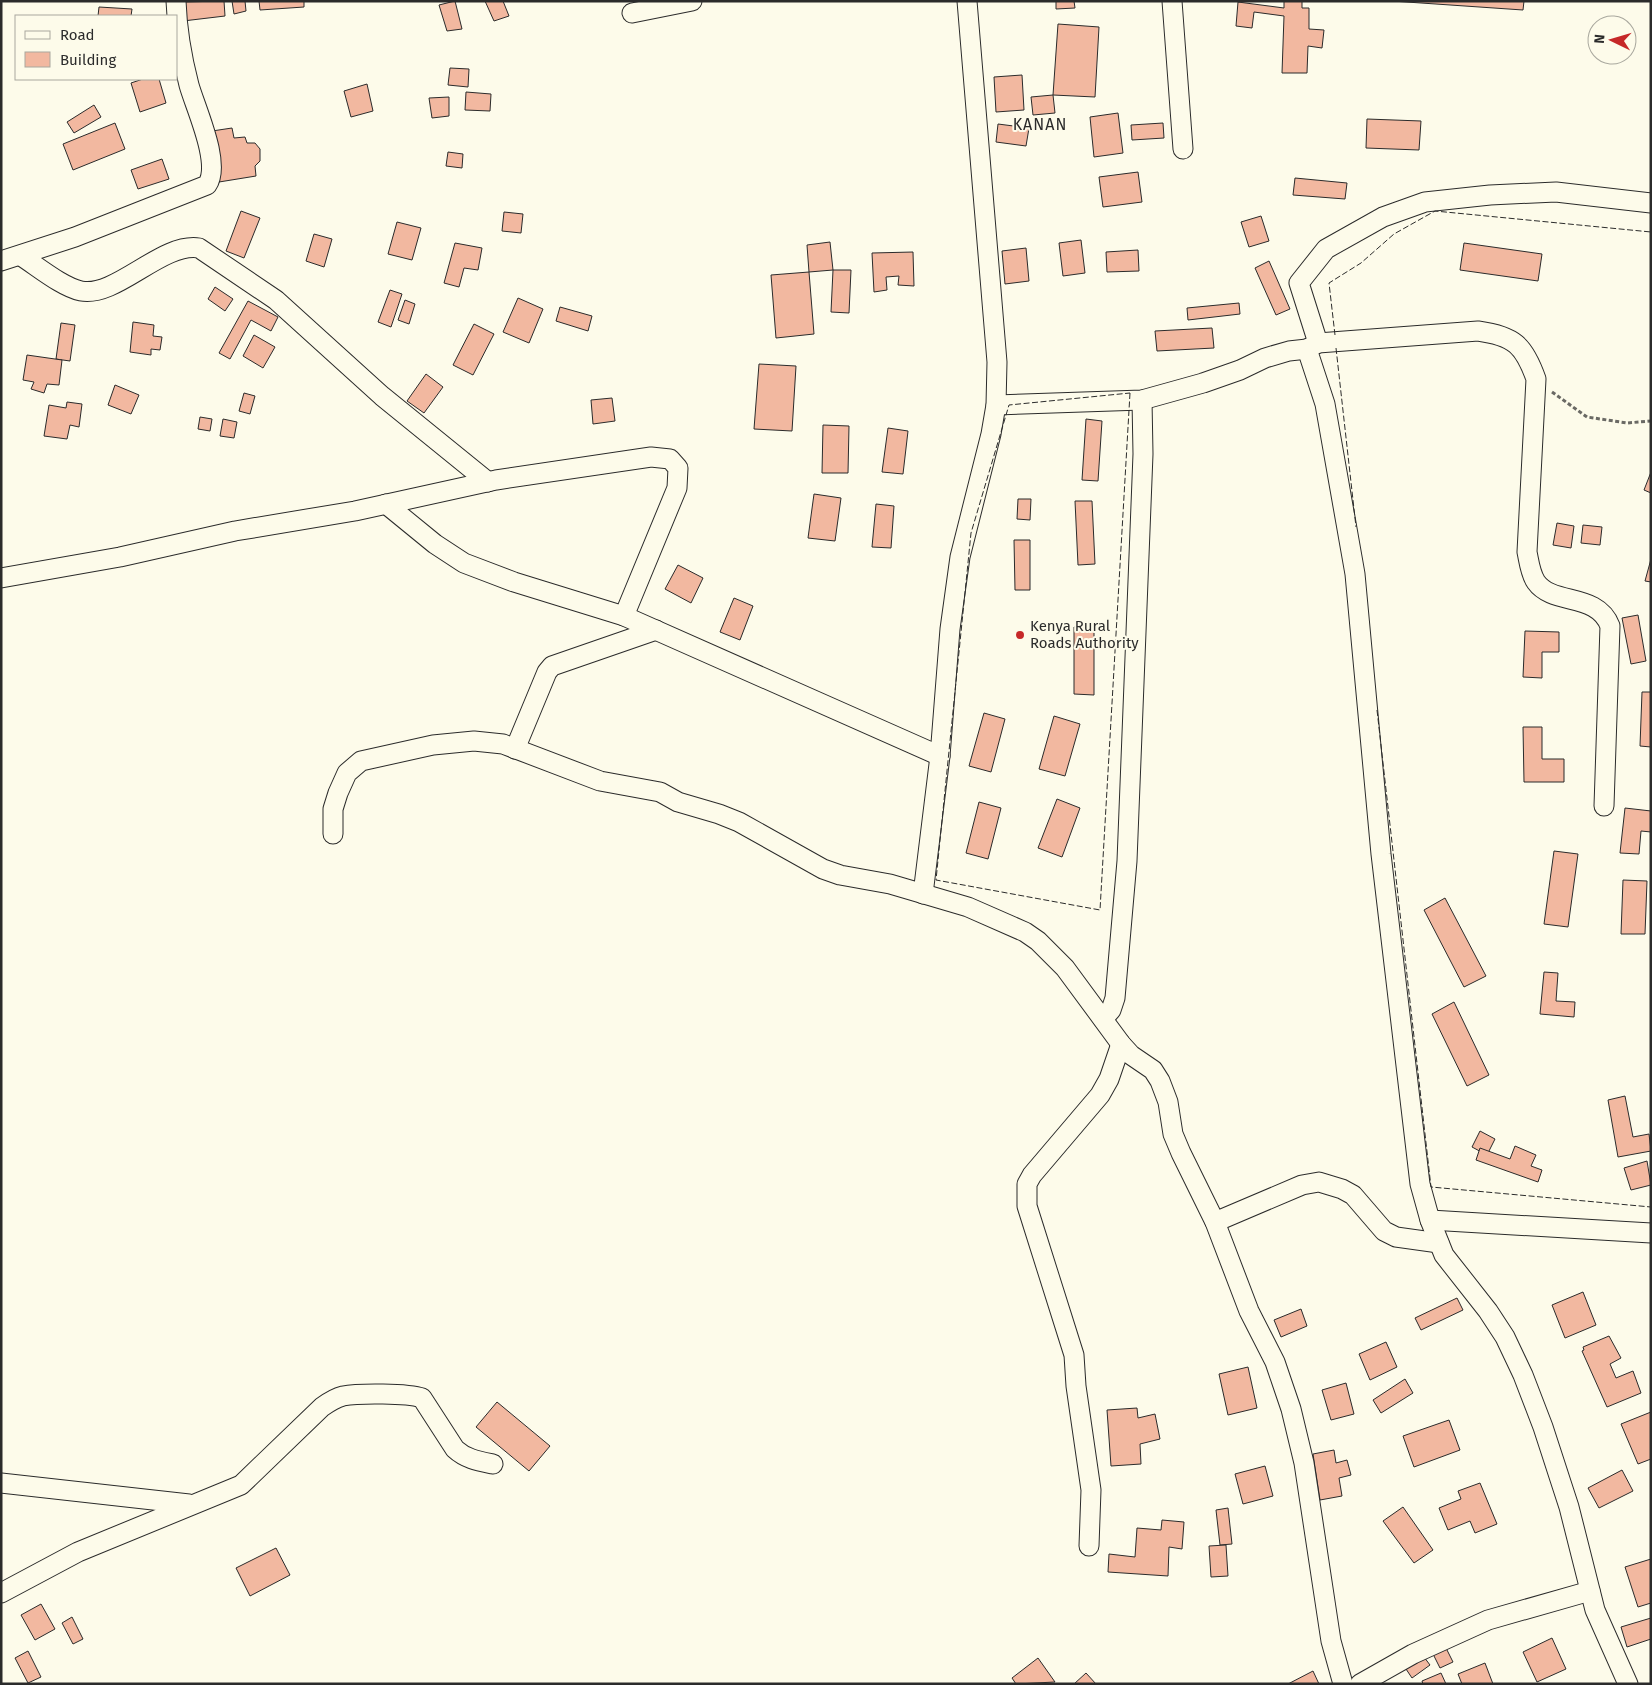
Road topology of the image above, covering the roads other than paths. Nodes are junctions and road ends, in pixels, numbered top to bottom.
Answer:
1 (176, 1) edge
2 (692, 1) edge
3 (968, 1) edge
4 (1172, 1) edge
5 (632, 13) dead end
6 (177, 15) edge
7 (178, 22) edge
8 (1183, 149) dead end
9 (1651, 203) edge
10 (21, 256) junction
11 (1, 261) edge
12 (1312, 346) junction
13 (1142, 400) junction
14 (996, 405) junction
15 (488, 482) junction
16 (386, 504) junction
17 (1, 578) edge
18 (624, 616) junction
19 (656, 630) junction
20 (515, 749) junction
21 (940, 756) junction
22 (1604, 806) dead end
23 (333, 834) dead end
24 (923, 894) junction
25 (1102, 1019) junction
26 (1121, 1044) junction
27 (1430, 1220) junction
28 (1215, 1222) junction
29 (1651, 1233) edge
30 (1439, 1243) junction
31 (493, 1464) dead end
32 (1, 1483) edge
33 (191, 1504) junction
34 (1088, 1546) dead end
35 (1590, 1591) junction
36 (1, 1593) edge
37 (1343, 1684) edge
38 (1360, 1684) edge
39 (1628, 1684) edge

1 - 6 street
2 - 5 street
3 - 14 street
4 - 8 street
7 - 10 street
9 - 12 street
10 - 11 street
10 - 15 street
12 - 13 street
12 - 22 street
12 - 27 street
13 - 14 street
13 - 25 street
14 - 21 street
15 - 16 street
15 - 18 street
16 - 17 street
16 - 18 street
18 - 19 street
19 - 20 street
19 - 21 street
20 - 23 street
20 - 24 street
21 - 24 street
24 - 25 street
25 - 26 street
26 - 28 street
26 - 34 street
27 - 29 street
27 - 30 street
28 - 30 street
28 - 37 street
30 - 35 street
31 - 33 street
32 - 33 street
33 - 36 street
35 - 38 street
35 - 39 street

